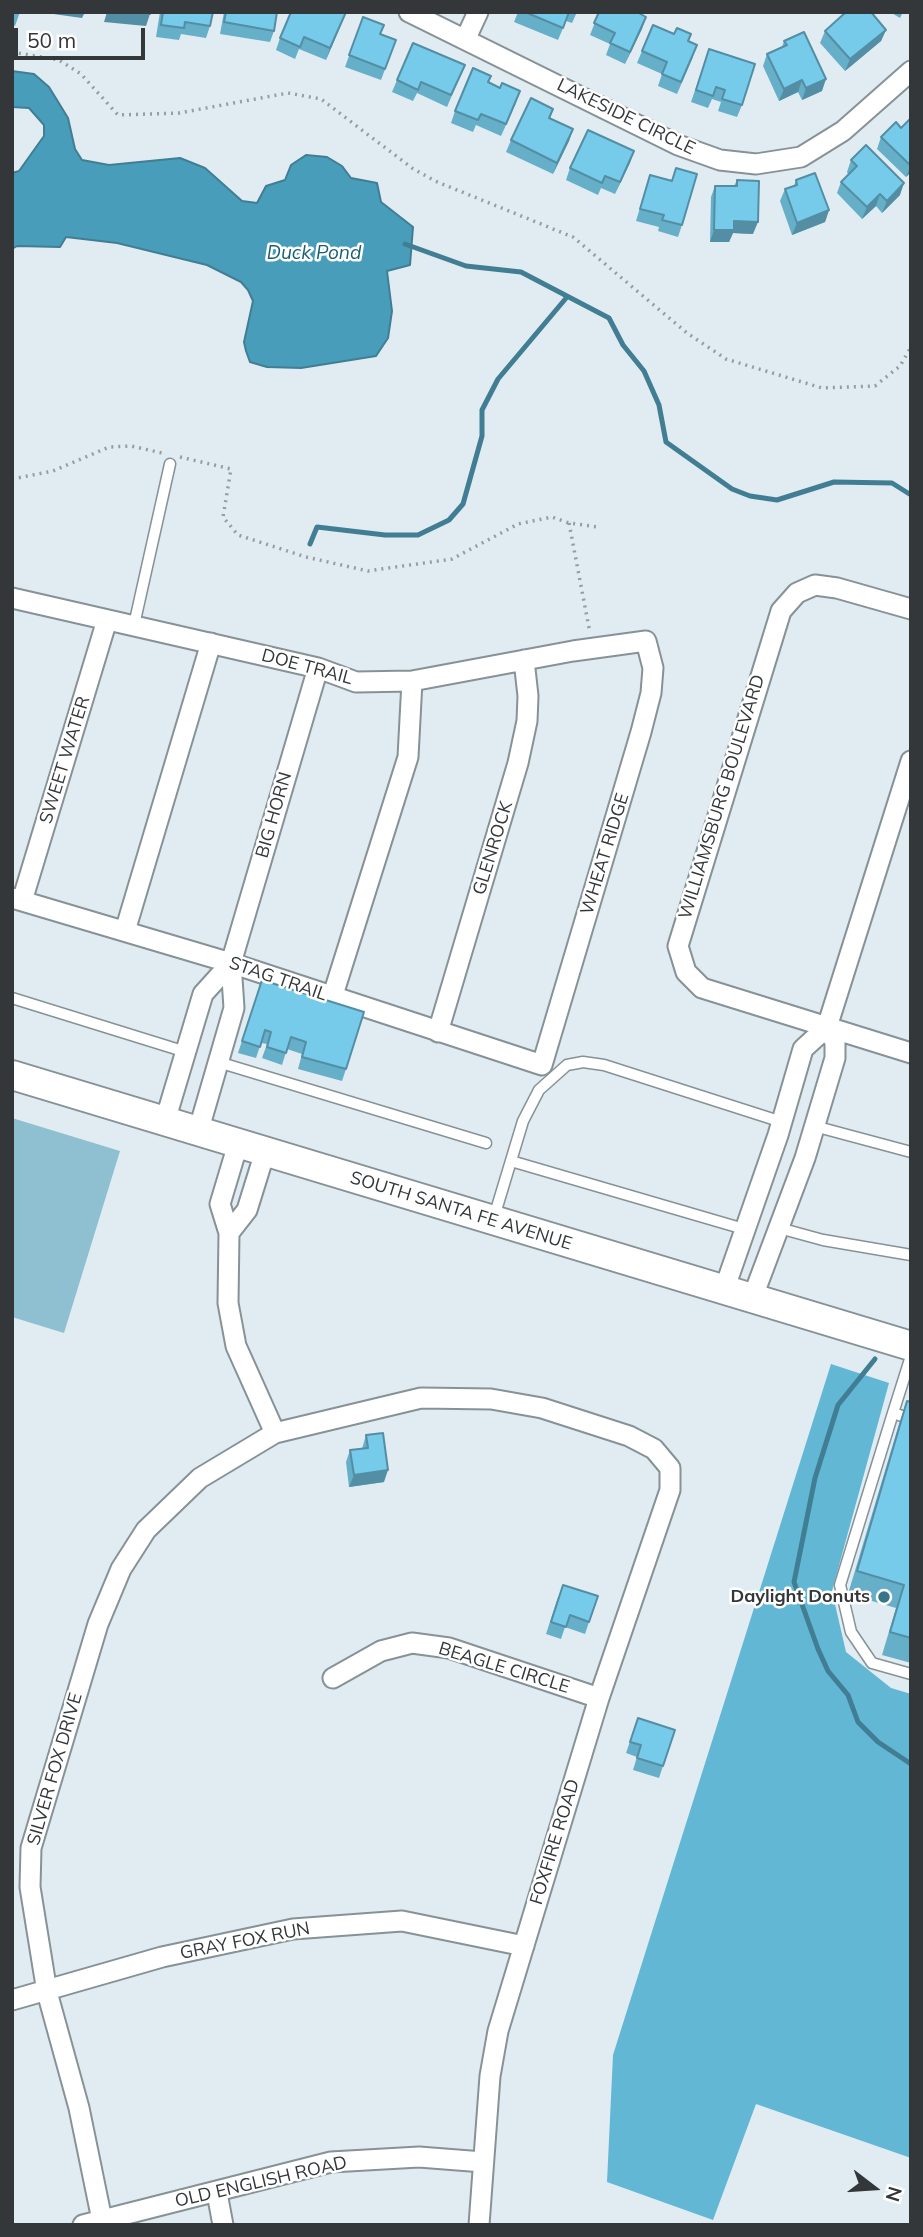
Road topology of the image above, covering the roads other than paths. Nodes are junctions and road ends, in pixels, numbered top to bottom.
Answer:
1 (409, 12) edge
2 (478, 12) edge
3 (466, 38) junction
4 (911, 71) edge
5 (170, 464) dead end
6 (12, 598) edge
7 (911, 609) edge
8 (107, 620) junction
9 (134, 625) junction
10 (646, 641) joint
11 (211, 643) junction
12 (524, 660) junction
13 (318, 668) junction
14 (412, 681) junction
15 (911, 761) edge
16 (17, 899) edge
17 (125, 931) junction
18 (231, 963) junction
19 (12, 998) edge
20 (332, 998) junction
21 (827, 1027) junction
22 (438, 1032) junction
23 (186, 1052) junction
24 (911, 1054) edge
25 (218, 1062) junction
26 (542, 1065) joint
27 (12, 1075) edge
28 (165, 1121) junction
29 (782, 1122) junction
30 (814, 1126) junction
31 (198, 1132) junction
32 (486, 1143) dead end
33 (238, 1144) junction
34 (265, 1152) junction
35 (911, 1152) edge
36 (511, 1161) junction
37 (493, 1221) junction
38 (779, 1228) junction
39 (744, 1229) junction
40 (229, 1233) junction
41 (911, 1255) edge
42 (723, 1290) junction
43 (752, 1299) junction
44 (911, 1346) edge
45 (911, 1356) edge
46 (893, 1413) junction
47 (911, 1419) edge
48 (275, 1433) junction
49 (670, 1468) joint
50 (911, 1674) edge
51 (333, 1678) dead end
52 (599, 1698) junction
53 (524, 1946) junction
54 (47, 1992) junction
55 (12, 2000) edge
56 (483, 2162) junction
57 (217, 2193) junction
58 (93, 2222) edge
59 (223, 2225) edge
60 (479, 2225) edge

1 - 3 street, LAKESIDE CIRCLE
2 - 3 street
3 - 4 street, LAKESIDE CIRCLE
5 - 9 lane
6 - 8 street, DOE TRAIL
7 - 21 street, WILLIAMSBURG BOULEVARD
8 - 9 street, DOE TRAIL
8 - 16 street, SWEET WATER
9 - 11 street, DOE TRAIL
10 - 12 street, DOE TRAIL
10 - 26 street, WHEAT RIDGE
11 - 13 street, DOE TRAIL
11 - 17 street
12 - 14 street, DOE TRAIL
12 - 22 street, GLENROCK
13 - 14 street, DOE TRAIL
13 - 18 street, BIG HORN
14 - 20 street
15 - 21 street
16 - 17 street, STAG TRAIL
17 - 18 street, STAG TRAIL
18 - 20 street, STAG TRAIL
18 - 23 street, BIG HORN
18 - 25 street, BIG HORN
19 - 23 lane
20 - 22 street, STAG TRAIL
21 - 24 street, WILLIAMSBURG BOULEVARD
21 - 29 street
21 - 30 street
22 - 26 street, STAG TRAIL
23 - 25 street
23 - 28 street, BIG HORN
25 - 31 street, BIG HORN
25 - 32 lane
27 - 28 main road, SOUTH SANTA FE AVENUE
28 - 31 main road, SOUTH SANTA FE AVENUE
29 - 30 street
29 - 36 lane
29 - 39 street
30 - 35 lane
30 - 38 street
31 - 33 main road, SOUTH SANTA FE AVENUE
33 - 34 main road, SOUTH SANTA FE AVENUE
33 - 40 street
34 - 37 main road, SOUTH SANTA FE AVENUE
34 - 40 street
36 - 37 lane
36 - 39 lane
37 - 42 main road, SOUTH SANTA FE AVENUE
38 - 39 street
38 - 41 lane
38 - 43 street
39 - 42 street
40 - 48 street
42 - 43 main road, SOUTH SANTA FE AVENUE
43 - 44 main road, SOUTH SANTA FE AVENUE
45 - 46 lane
46 - 47 lane
46 - 50 lane
48 - 49 street, SILVER FOX DRIVE
48 - 54 street, SILVER FOX DRIVE
49 - 52 street, FOXFIRE ROAD
51 - 52 street, BEAGLE CIRCLE
52 - 53 street, FOXFIRE ROAD
53 - 54 street, GRAY FOX RUN
53 - 56 street, FOXFIRE ROAD
54 - 55 street, GRAY FOX RUN
54 - 58 street, SILVER FOX DRIVE
56 - 57 street, OLD ENGLISH ROAD
56 - 60 street, FOXFIRE ROAD
57 - 58 street, OLD ENGLISH ROAD
57 - 59 street

